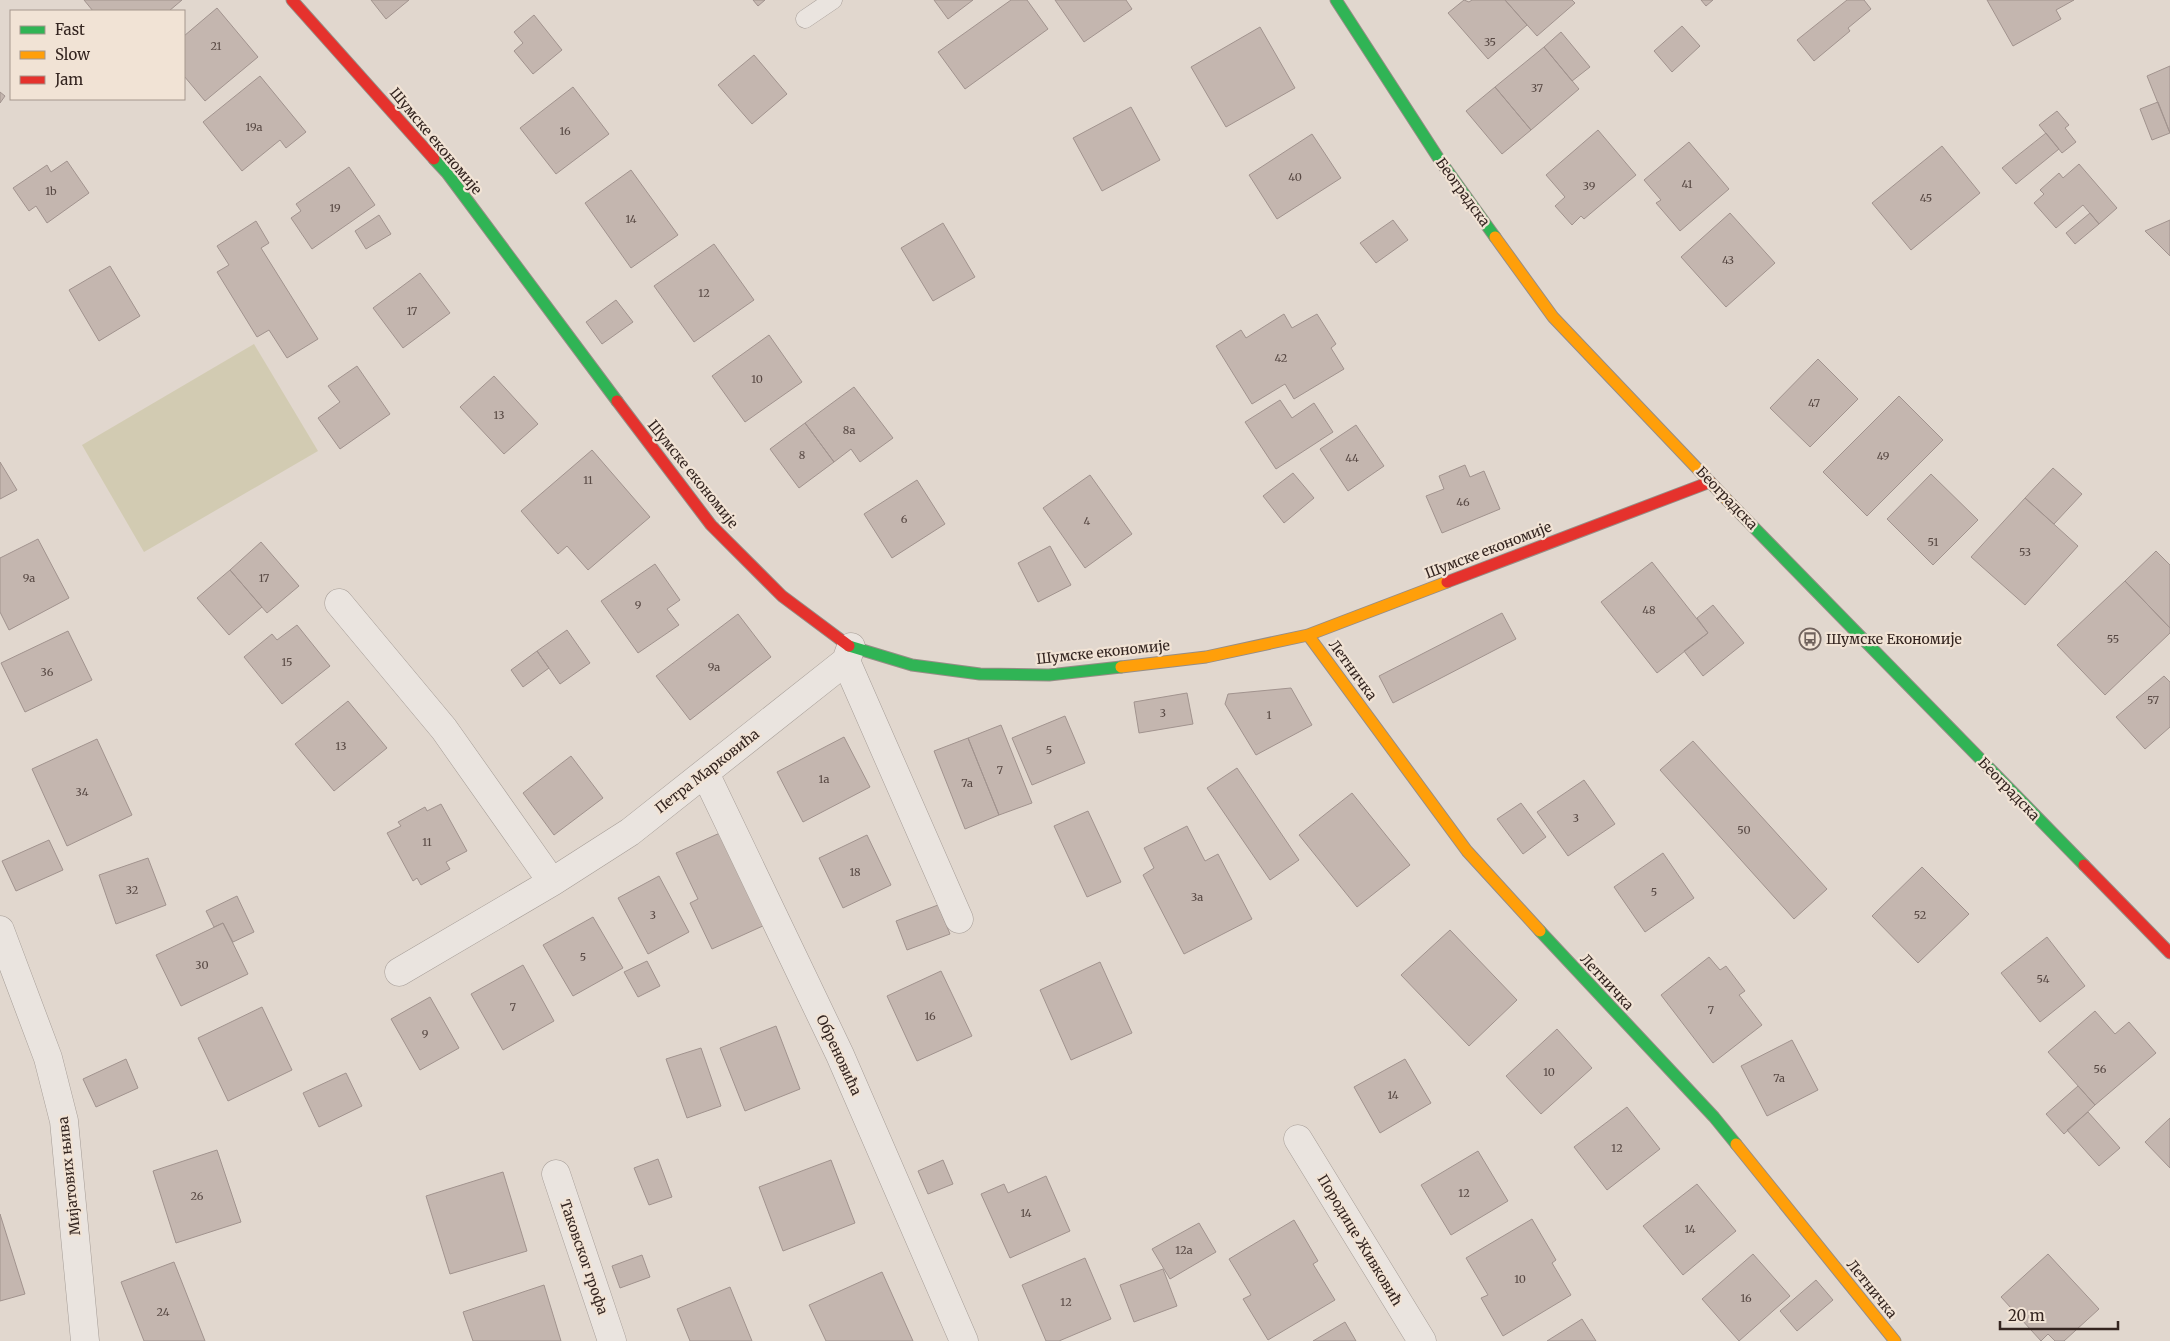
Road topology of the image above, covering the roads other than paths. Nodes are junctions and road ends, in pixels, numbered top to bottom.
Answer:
1 (292, 0) edge
2 (833, 0) edge
3 (1336, 0) edge
4 (805, 19) dead end
5 (1710, 482) junction
6 (339, 603) dead end
7 (1308, 634) junction
8 (849, 654) junction
9 (705, 773) junction
10 (552, 882) junction
11 (959, 919) dead end
12 (0, 930) edge
13 (2170, 953) edge
14 (398, 972) dead end
15 (1298, 1139) dead end
16 (556, 1174) dead end
17 (85, 1341) edge
18 (612, 1341) edge
19 (964, 1341) edge
20 (1422, 1341) edge
21 (1894, 1341) edge

1 - 8 street, Шумске економије
2 - 4 lane
3 - 5 street, Београдска
5 - 7 street, Шумске економије
5 - 13 street, Београдска
6 - 10 street
7 - 8 street, Шумске економије
7 - 21 street, Летничка
8 - 9 street, Петра Марковића
8 - 11 street
9 - 10 street, Петра Марковића
9 - 19 street, Обреновића
10 - 14 street, Петра Марковића
12 - 17 street, Мијатових њива
15 - 20 street, Породице Живковић
16 - 18 street, Таковског грофа

